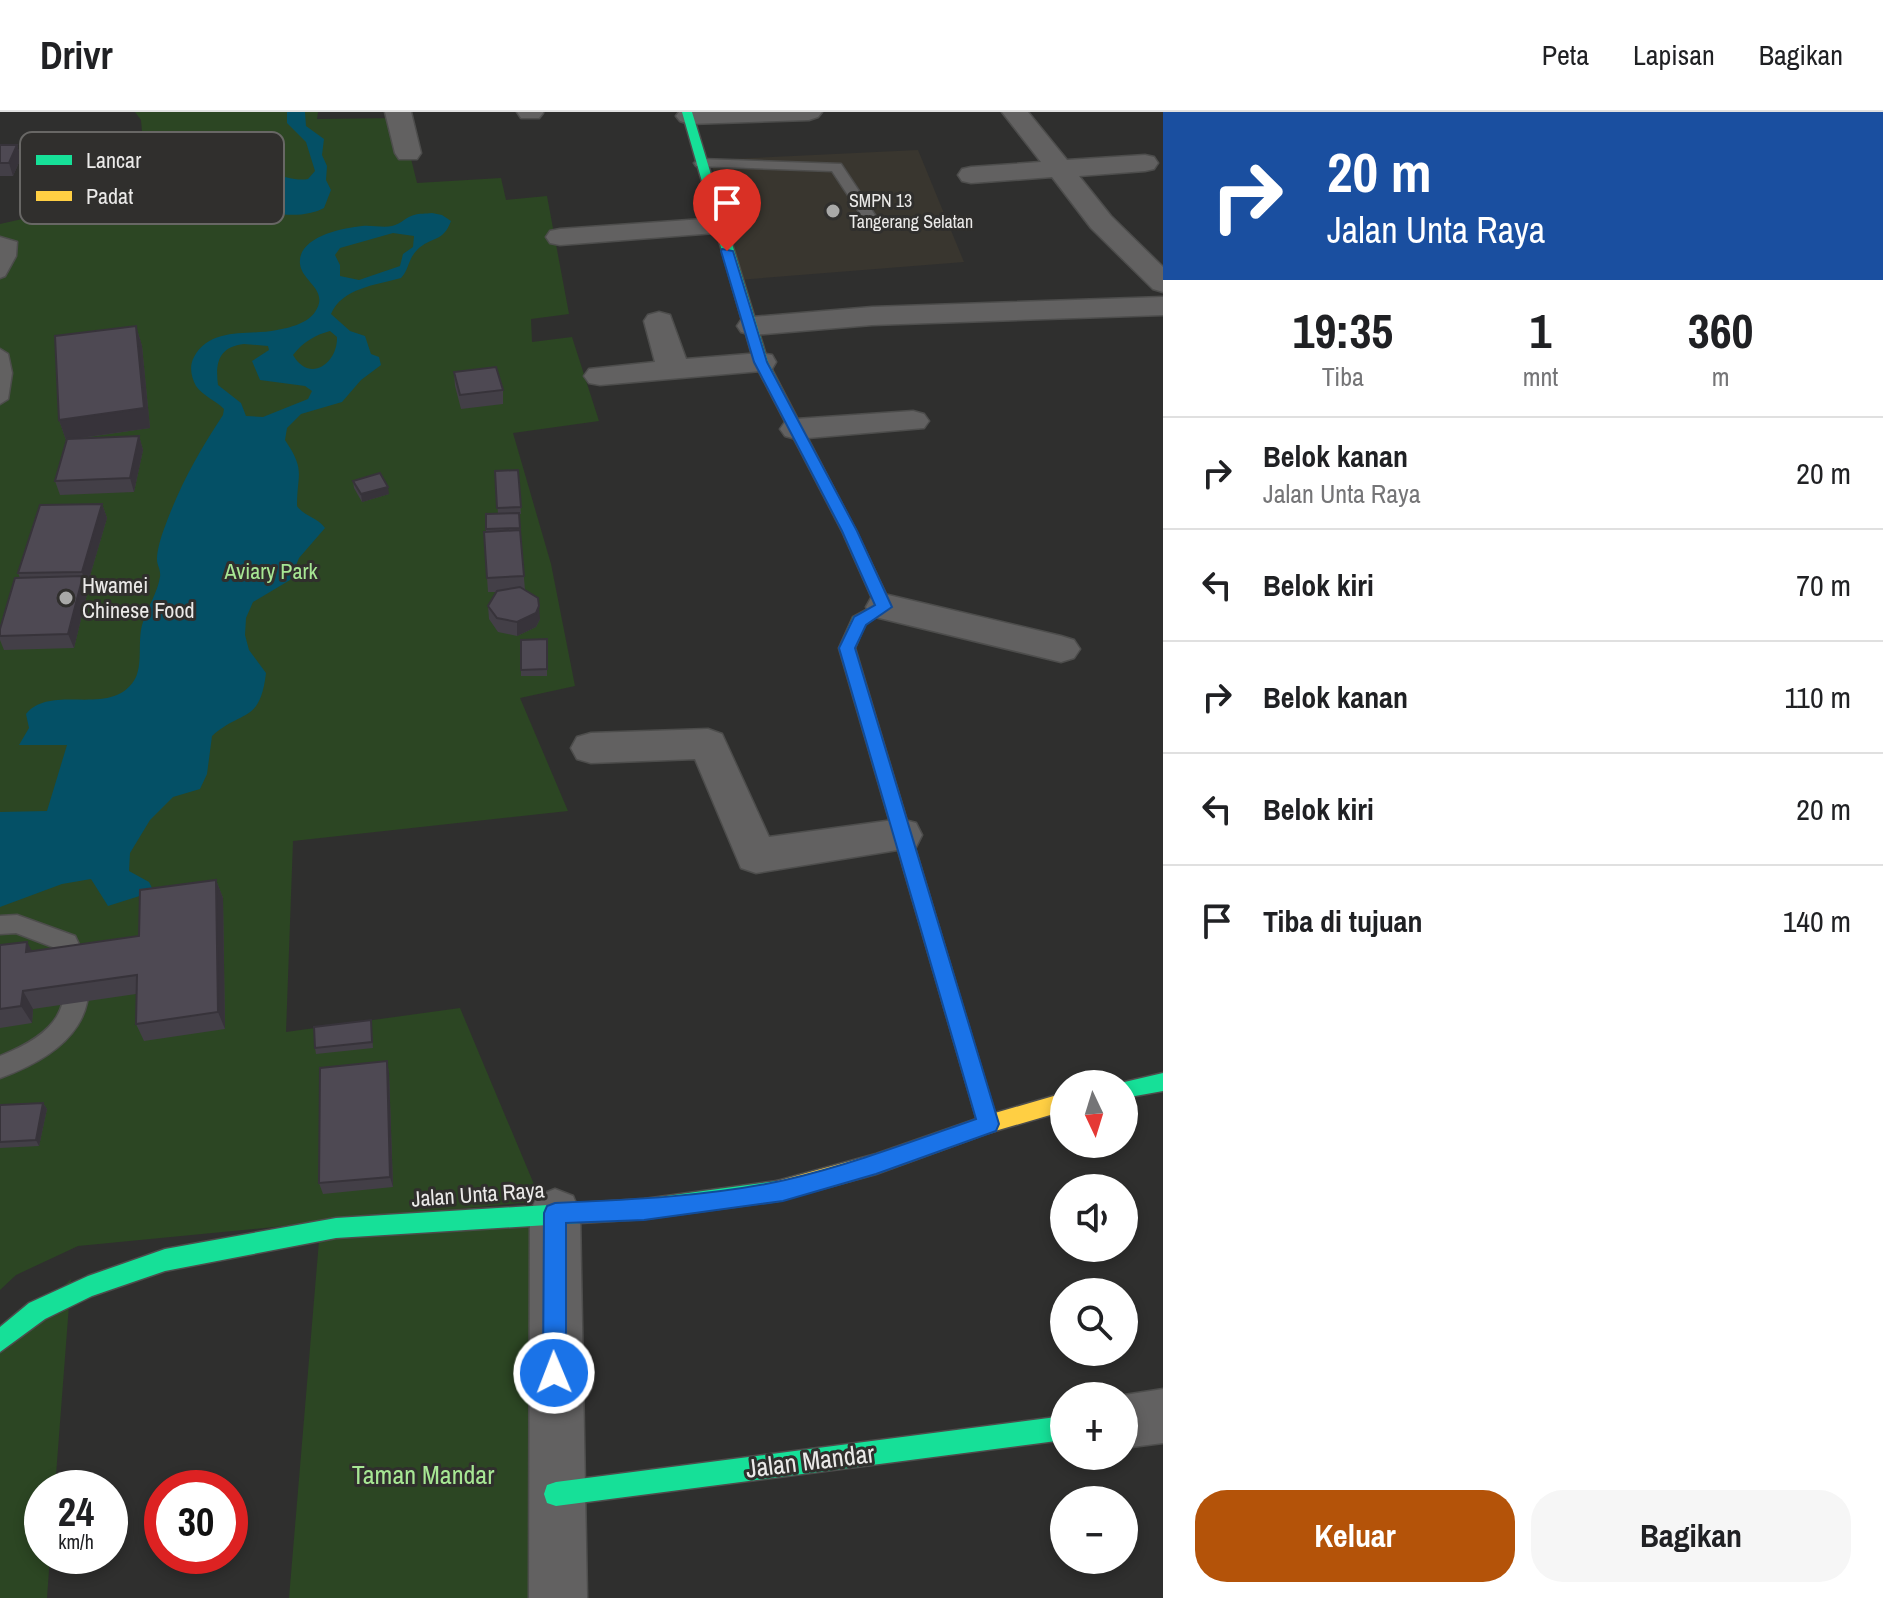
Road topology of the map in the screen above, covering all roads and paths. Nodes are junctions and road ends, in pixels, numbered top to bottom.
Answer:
1 (398, 112) edge
2 (809, 112) edge
3 (1015, 112) edge
4 (688, 114) edge
5 (408, 153) dead end
6 (701, 163) junction
7 (1145, 163) dead end
8 (1058, 168) junction
9 (971, 175) dead end
10 (874, 224) dead end
11 (718, 226) junction
12 (560, 237) dead end
13 (0, 241) edge
14 (0, 273) edge
15 (1163, 283) edge
16 (1163, 306) edge
17 (659, 321) dead end
18 (752, 326) junction
19 (0, 354) edge
20 (761, 362) junction
21 (673, 369) junction
22 (600, 376) dead end
23 (0, 399) edge
24 (913, 421) dead end
25 (796, 429) junction
26 (884, 607) junction
27 (1061, 649) dead end
28 (591, 748) dead end
29 (901, 835) junction
30 (0, 925) edge
31 (0, 1067) edge
32 (1163, 1082) edge
33 (1138, 1086) edge
34 (1050, 1106) edge
35 (988, 1124) junction
36 (555, 1213) junction
37 (0, 1341) edge
38 (1163, 1416) edge
39 (1138, 1419) edge
40 (1050, 1430) edge
41 (556, 1494) junction
42 (558, 1598) edge

1 - 5 street
2 - 4 street
3 - 8 street
4 - 6 street
6 - 10 lane
6 - 11 street
7 - 8 street
8 - 9 street
8 - 15 street
11 - 12 street
11 - 18 street
13 - 14 lane
16 - 18 street
17 - 21 street
18 - 20 street
19 - 23 lane
20 - 21 street
20 - 25 street
21 - 22 street
24 - 25 street
25 - 26 street
26 - 27 street
26 - 29 street
28 - 29 street
29 - 35 street
30 - 31 lane
32 - 33 street
34 - 35 street, Jalan Unta Raya
35 - 36 street, Jalan Unta Raya
36 - 37 street, Jalan Unta Raya
36 - 41 street
38 - 39 street
40 - 41 street, Jalan Mandar
41 - 42 street

